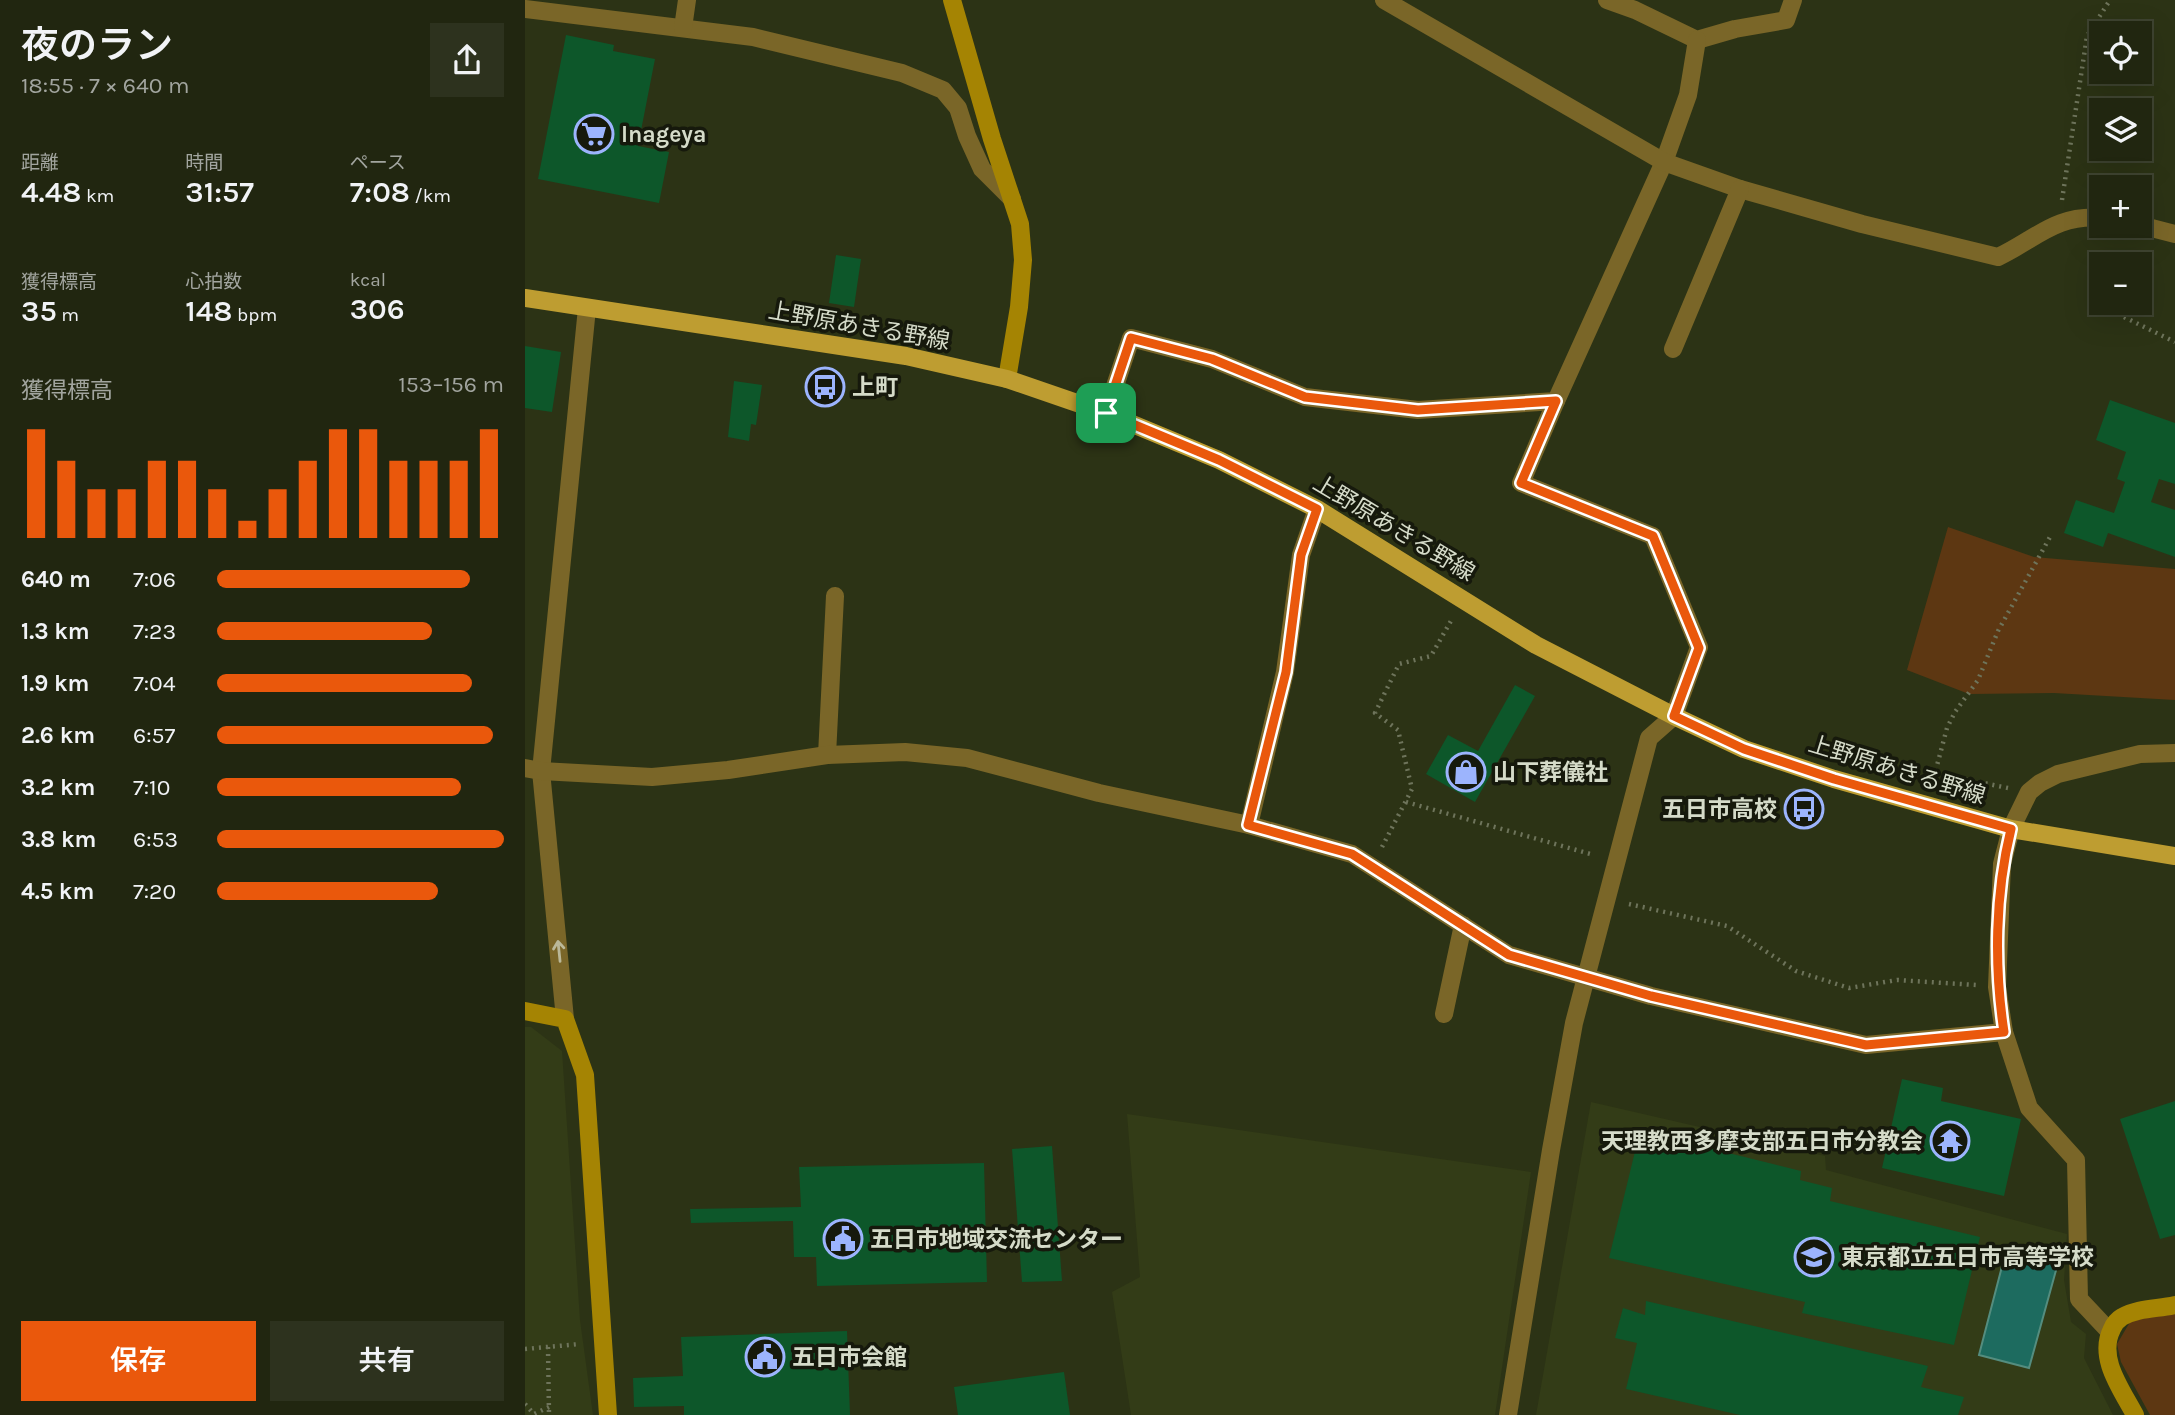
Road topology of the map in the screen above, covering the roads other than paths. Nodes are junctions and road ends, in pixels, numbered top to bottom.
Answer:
1 (687, 0) edge
2 (952, 0) edge
3 (1384, 0) edge
4 (1607, 0) edge
5 (1793, 0) edge
6 (525, 9) edge
7 (683, 28) junction
8 (1697, 40) junction
9 (1664, 162) junction
10 (1740, 189) junction
11 (1011, 199) junction
12 (2089, 217) edge
13 (2152, 228) edge
14 (2175, 234) edge
15 (525, 298) edge
16 (587, 307) junction
17 (1673, 349) dead end
18 (1007, 379) junction
19 (1556, 401) junction
20 (1106, 413) junction
21 (1317, 509) junction
22 (835, 596) dead end
23 (1674, 716) junction
24 (2175, 754) edge
25 (827, 755) junction
26 (533, 769) edge
27 (1248, 825) junction
28 (2011, 829) junction
29 (2175, 856) edge
30 (1463, 925) junction
31 (1587, 976) junction
32 (525, 1011) edge
33 (1444, 1014) dead end
34 (565, 1019) junction
35 (2004, 1032) junction
36 (2175, 1305) edge
37 (2110, 1332) junction
38 (608, 1415) edge
39 (1508, 1415) edge
40 (2135, 1415) edge

1 - 7 street
2 - 11 street
3 - 9 street
4 - 8 street
5 - 8 street
6 - 7 street
7 - 11 street
8 - 9 street
9 - 10 street
9 - 19 street
10 - 12 street
10 - 17 street
11 - 18 street
13 - 14 street
15 - 16 main road, 上野原あきる野線
16 - 18 main road, 上野原あきる野線
16 - 26 street
18 - 20 main road, 上野原あきる野線
19 - 20 street
19 - 23 street
20 - 21 main road, 上野原あきる野線
21 - 23 main road, 上野原あきる野線
21 - 27 street
22 - 25 street
23 - 28 main road, 上野原あきる野線
23 - 31 street
24 - 28 street
25 - 26 street
25 - 27 street
34 -> 26 street
27 - 30 street
28 - 29 main road, 上野原あきる野線
28 - 35 street
30 - 31 street
30 - 33 street
31 - 35 street
31 - 39 street
32 - 34 street
34 - 38 street
35 - 37 street
36 - 37 street
37 - 40 street

